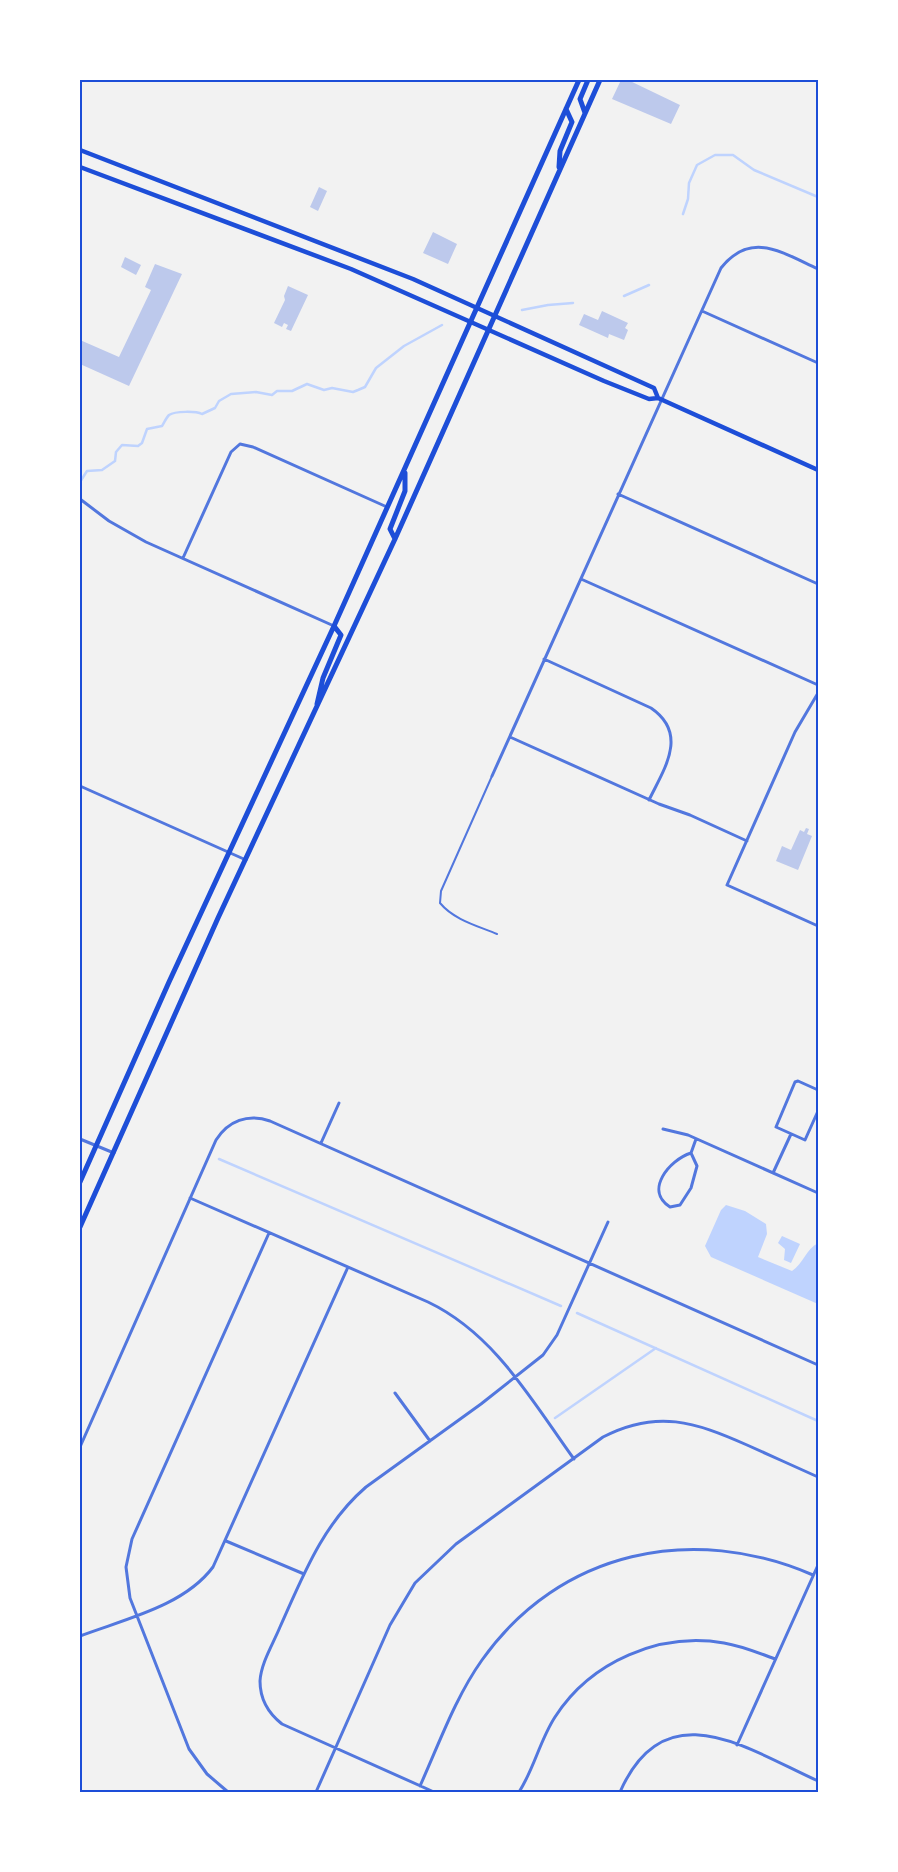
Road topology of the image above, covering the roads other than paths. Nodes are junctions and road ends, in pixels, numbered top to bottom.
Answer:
1 (579, 80) edge
2 (588, 80) edge
3 (600, 80) edge
4 (566, 109) junction
5 (585, 113) junction
6 (80, 150) edge
7 (80, 167) edge
8 (559, 170) junction
9 (818, 269) edge
10 (477, 309) junction
11 (702, 311) junction
12 (494, 316) junction
13 (471, 321) junction
14 (488, 329) junction
15 (818, 363) edge
16 (660, 399) junction
17 (405, 470) junction
18 (818, 470) edge
19 (618, 494) junction
20 (80, 500) edge
21 (388, 507) junction
22 (394, 539) junction
23 (183, 558) junction
24 (581, 579) junction
25 (818, 584) edge
26 (334, 626) junction
27 (544, 659) junction
28 (818, 685) edge
29 (818, 692) edge
30 (314, 716) junction
31 (510, 737) junction
32 (492, 776) joint
33 (80, 786) edge
34 (649, 800) junction
35 (747, 841) junction
36 (229, 853) junction
37 (246, 860) junction
38 (818, 926) edge
39 (497, 934) dead end
40 (818, 1090) edge
41 (339, 1103) dead end
42 (818, 1111) edge
43 (663, 1129) dead end
44 (791, 1134) junction
45 (80, 1139) edge
46 (696, 1139) junction
47 (321, 1144) junction
48 (96, 1146) junction
49 (114, 1153) junction
50 (691, 1154) junction
51 (773, 1173) junction
52 (80, 1182) edge
53 (818, 1193) edge
54 (190, 1198) junction
55 (608, 1222) dead end
56 (80, 1227) edge
57 (269, 1233) junction
58 (590, 1263) junction
59 (348, 1267) junction
60 (818, 1365) edge
61 (515, 1378) junction
62 (394, 1393) dead end
63 (430, 1441) junction
64 (80, 1447) edge
65 (574, 1459) junction
66 (818, 1477) edge
67 (226, 1541) junction
68 (818, 1565) edge
69 (304, 1574) junction
70 (814, 1575) junction
71 (136, 1615) junction
72 (80, 1636) edge
73 (775, 1660) junction
74 (737, 1745) junction
75 (335, 1748) junction
76 (818, 1781) edge
77 (420, 1786) junction
78 (228, 1792) edge
79 (316, 1792) edge
80 (434, 1792) edge
81 (519, 1792) edge
82 (620, 1792) edge

1 - 4 main road
2 - 5 main road
3 - 5 main road
4 - 8 main road
4 - 10 main road
5 - 8 main road
6 - 10 main road
7 - 13 main road
8 - 12 main road
9 - 11 street
10 - 12 main road
10 - 13 main road
11 - 15 street
11 - 16 street
12 - 14 main road
12 - 16 main road
13 - 14 main road
13 - 17 main road
14 - 16 main road
14 - 22 main road
16 - 18 main road
16 - 19 street
17 - 21 main road
17 - 22 main road
19 - 24 street
19 - 25 street
20 - 23 street
21 - 23 street
21 - 26 main road
22 - 30 main road
23 - 26 street
24 - 27 street
24 - 28 street
26 - 30 main road
26 - 36 main road
27 - 31 street
27 - 34 street
29 - 35 street
30 - 37 main road
31 - 32 street
31 - 34 street
32 - 39 lane
33 - 36 street
34 - 35 street
35 - 38 street
36 - 37 street
36 - 48 main road
37 - 49 main road
40 - 44 street
41 - 47 street
42 - 44 street
43 - 46 street
44 - 51 street
45 - 48 street
46 - 50 street
46 - 51 street
47 - 54 street
47 - 58 street
48 - 49 street
48 - 52 main road
49 - 56 main road
50 - 50 street
51 - 53 street
54 - 57 street
54 - 64 street
55 - 58 street
57 - 59 street
57 - 71 street
58 - 60 street
58 - 61 street
59 - 61 street
59 - 67 street
61 - 63 street
61 - 65 street
62 - 63 street
63 - 69 street
65 - 66 street
65 - 75 street
67 - 69 street
67 - 71 street
68 - 70 street
69 - 75 street
70 - 73 street
70 - 77 street
71 - 72 street
71 - 78 street
73 - 74 street
73 - 81 street
74 - 76 street
74 - 82 street
75 - 77 street
75 - 79 street
77 - 80 street

